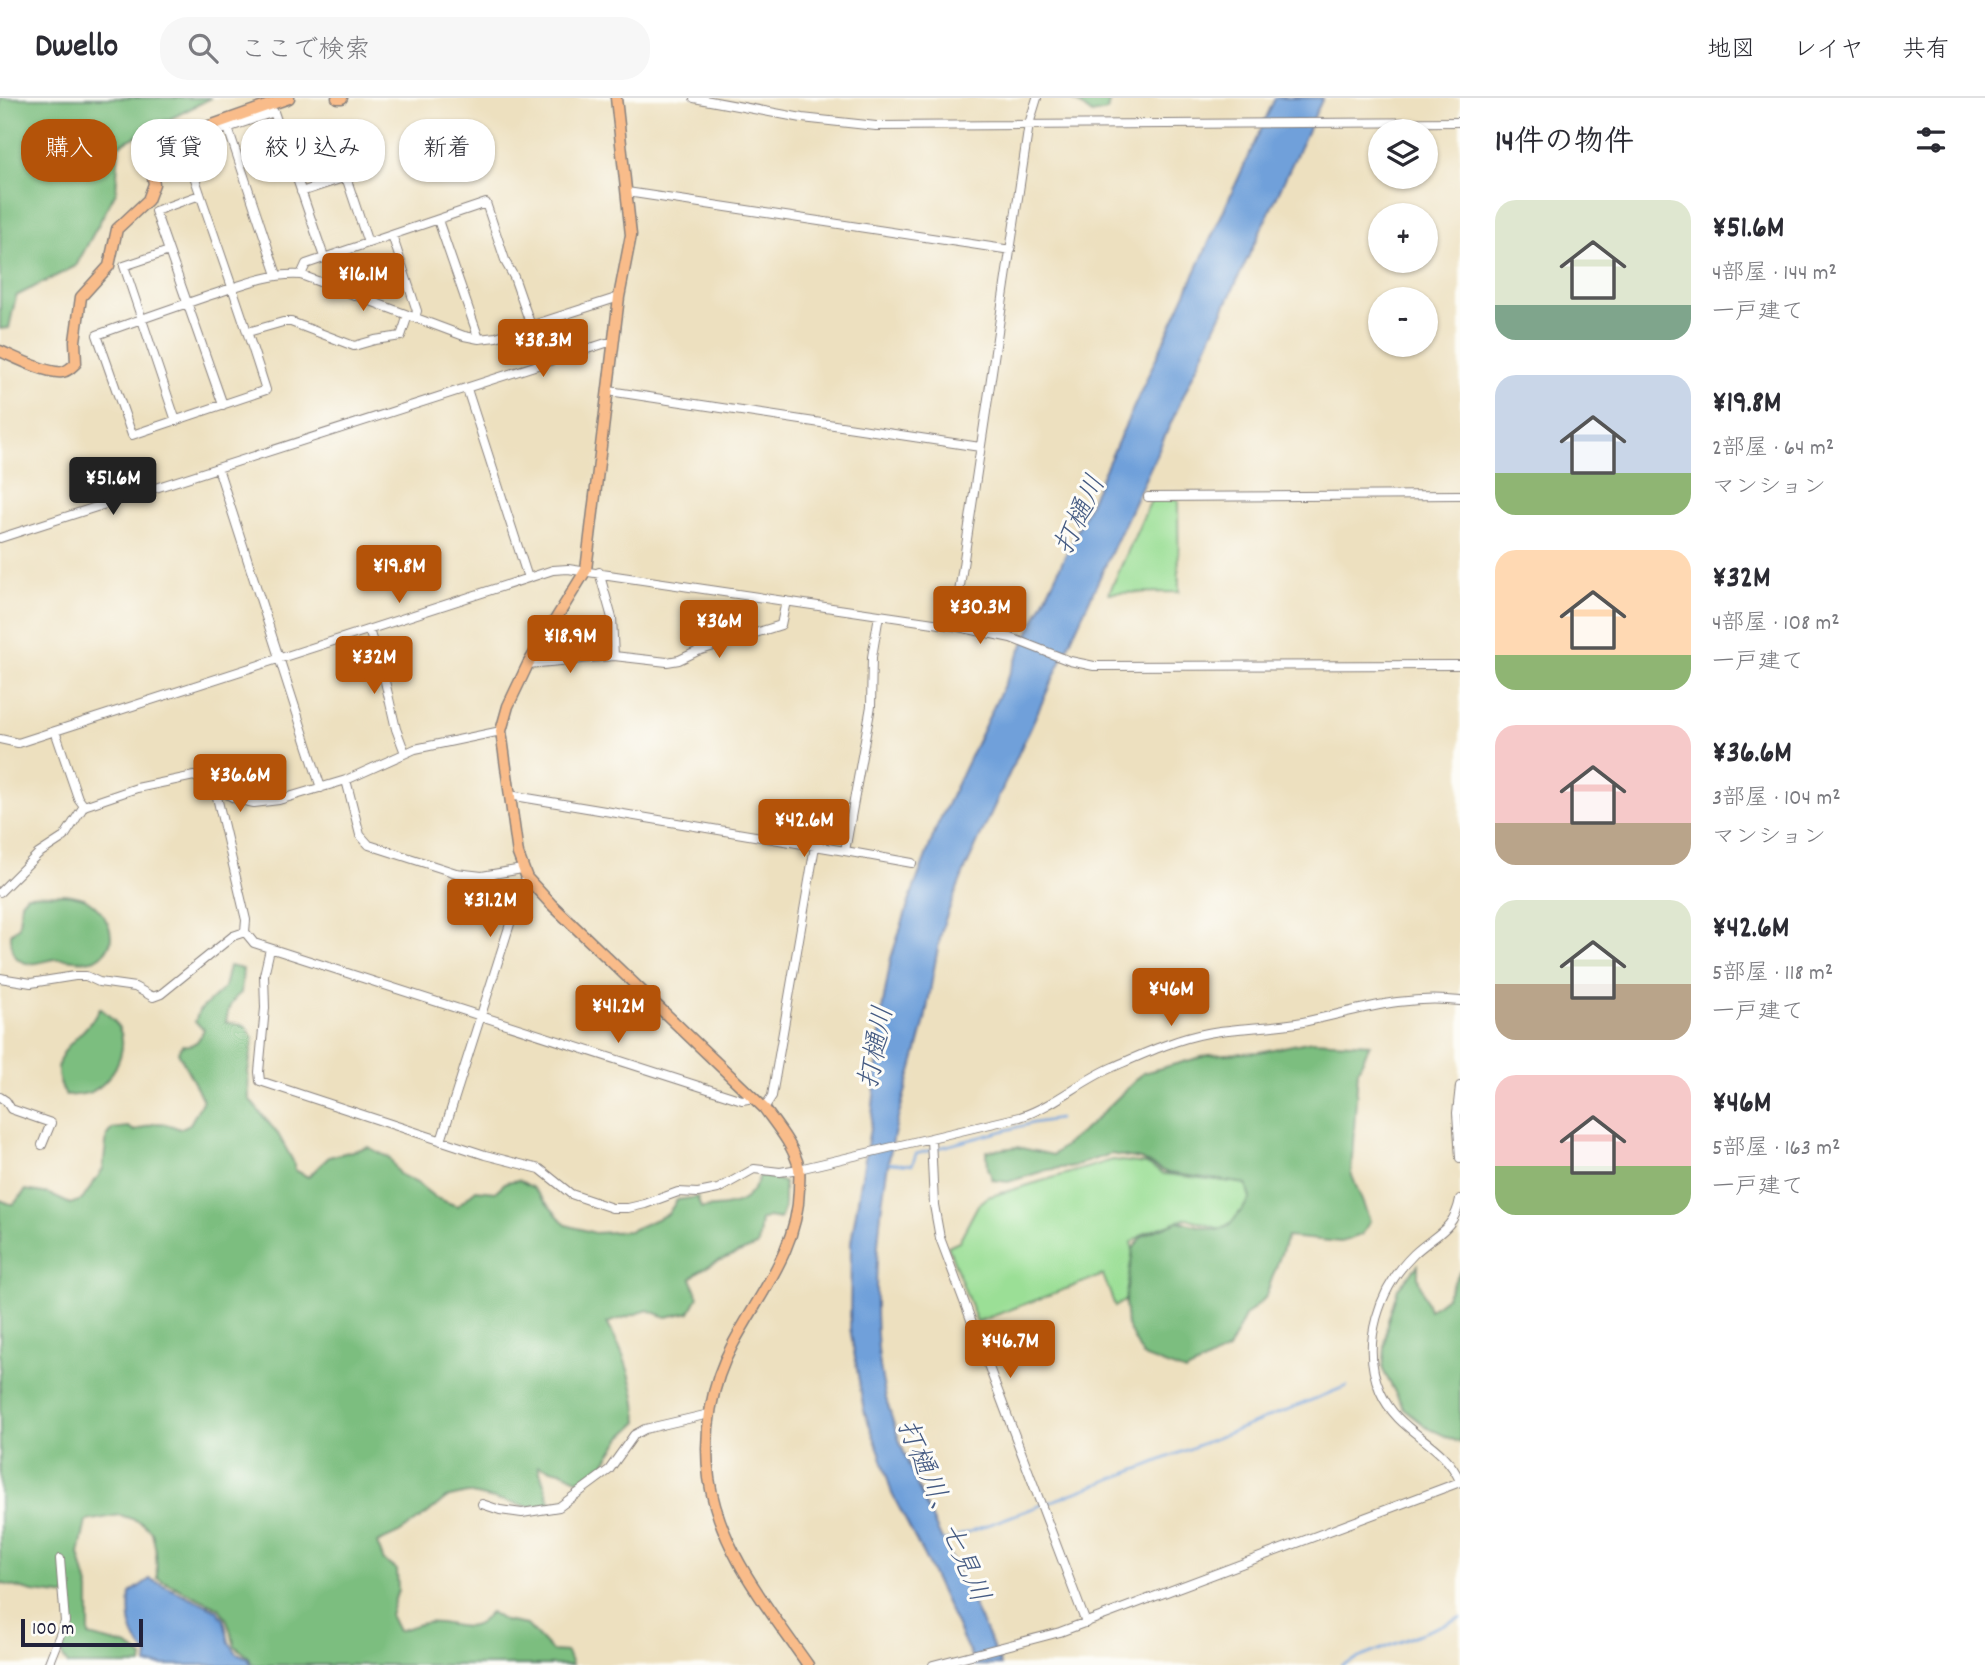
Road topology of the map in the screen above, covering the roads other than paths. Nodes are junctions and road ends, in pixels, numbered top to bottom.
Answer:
1 (289, 98) edge
2 (617, 98) edge
3 (694, 98) edge
4 (1037, 98) edge
5 (1460, 122) edge
6 (1029, 124) junction
7 (228, 128) junction
8 (302, 192) junction
9 (627, 192) junction
10 (200, 195) junction
11 (438, 220) junction
12 (392, 235) junction
13 (368, 243) junction
14 (1011, 250) junction
15 (169, 251) junction
16 (324, 257) junction
17 (277, 275) junction
18 (301, 275) junction
19 (231, 289) junction
20 (619, 297) junction
21 (187, 303) junction
22 (412, 316) junction
23 (142, 319) junction
24 (531, 326) junction
25 (248, 332) junction
26 (479, 339) junction
27 (614, 343) junction
28 (1, 352) edge
29 (467, 388) junction
30 (609, 391) junction
31 (223, 405) junction
32 (176, 421) junction
33 (980, 447) junction
34 (218, 468) junction
35 (1460, 495) edge
36 (1148, 497) dead end
37 (0, 538) edge
38 (586, 570) junction
39 (599, 572) junction
40 (528, 578) junction
41 (786, 601) junction
42 (879, 615) junction
43 (954, 626) junction
44 (369, 630) junction
45 (614, 656) junction
46 (278, 658) junction
47 (528, 664) junction
48 (1460, 665) edge
49 (55, 731) junction
50 (501, 731) junction
51 (0, 739) edge
52 (405, 753) junction
53 (346, 780) junction
54 (321, 788) junction
55 (220, 790) junction
56 (509, 795) junction
57 (84, 806) junction
58 (815, 846) junction
59 (845, 851) junction
60 (912, 863) dead end
61 (525, 873) junction
62 (0, 892) edge
63 (245, 932) junction
64 (270, 949) junction
65 (0, 978) edge
66 (1460, 1001) edge
67 (480, 1015) junction
68 (1460, 1086) edge
69 (0, 1097) edge
70 (754, 1098) junction
71 (764, 1108) junction
72 (931, 1138) junction
73 (441, 1141) junction
74 (42, 1145) dead end
75 (1460, 1158) edge
76 (799, 1169) junction
77 (1460, 1199) edge
78 (709, 1415) junction
79 (1460, 1481) edge
80 (482, 1504) dead end
81 (60, 1559) dead end
82 (1086, 1623) junction
83 (48, 1665) edge
84 (808, 1665) edge
85 (933, 1665) edge

1 - 28 main road
2 - 9 main road
3 - 6 street
4 - 6 street
5 - 6 street
6 - 14 street
7 - 8 street
7 - 10 street
7 - 17 street
8 - 13 street
8 - 16 street
9 - 14 street
9 - 20 main road
10 - 15 street
10 - 19 street
11 - 12 street
11 - 24 street
11 - 26 street
12 - 13 street
12 - 22 street
13 - 16 street
14 - 33 street
15 - 21 street
15 - 23 street
16 - 18 street
17 - 18 street
17 - 19 street
18 - 22 street
19 - 21 street
19 - 25 street
20 - 24 street
20 - 27 main road
21 - 23 street
21 - 31 street
22 - 25 street
22 - 26 street
23 - 32 street
23 - 32 street
24 - 26 street
25 - 31 street
27 - 29 street
27 - 30 main road
29 - 34 street
29 - 40 street
30 - 33 street
30 - 38 main road
31 - 32 street
33 - 43 street
34 - 37 street
34 - 46 street
35 - 36 street
38 - 39 street
38 - 40 street
38 - 47 main road
39 - 41 street
39 - 45 street
40 - 44 street
41 - 42 street
41 - 45 street
42 - 43 street
42 - 59 street
43 - 48 street
44 - 46 street
44 - 52 street
45 - 47 street
46 - 49 street
46 - 54 street
47 - 50 main road
49 - 51 street
49 - 57 street
50 - 52 street
50 - 56 main road
52 - 53 street
53 - 54 street
53 - 61 street
54 - 55 street
55 - 57 street
55 - 63 street
56 - 58 street
56 - 61 main road
57 - 62 street
58 - 59 street
58 - 71 street
59 - 60 street
61 - 67 street
61 - 70 main road
63 - 64 street
63 - 65 street
64 - 67 street
64 - 73 street
66 - 72 street
67 - 70 street
67 - 73 street
68 - 75 street
69 - 74 street
70 - 71 main road
71 - 76 main road
72 - 76 street
72 - 82 street
73 - 76 street
76 - 78 main road
77 - 79 street
78 - 80 street
78 - 84 main road
79 - 82 street
81 - 83 street
82 - 85 street

